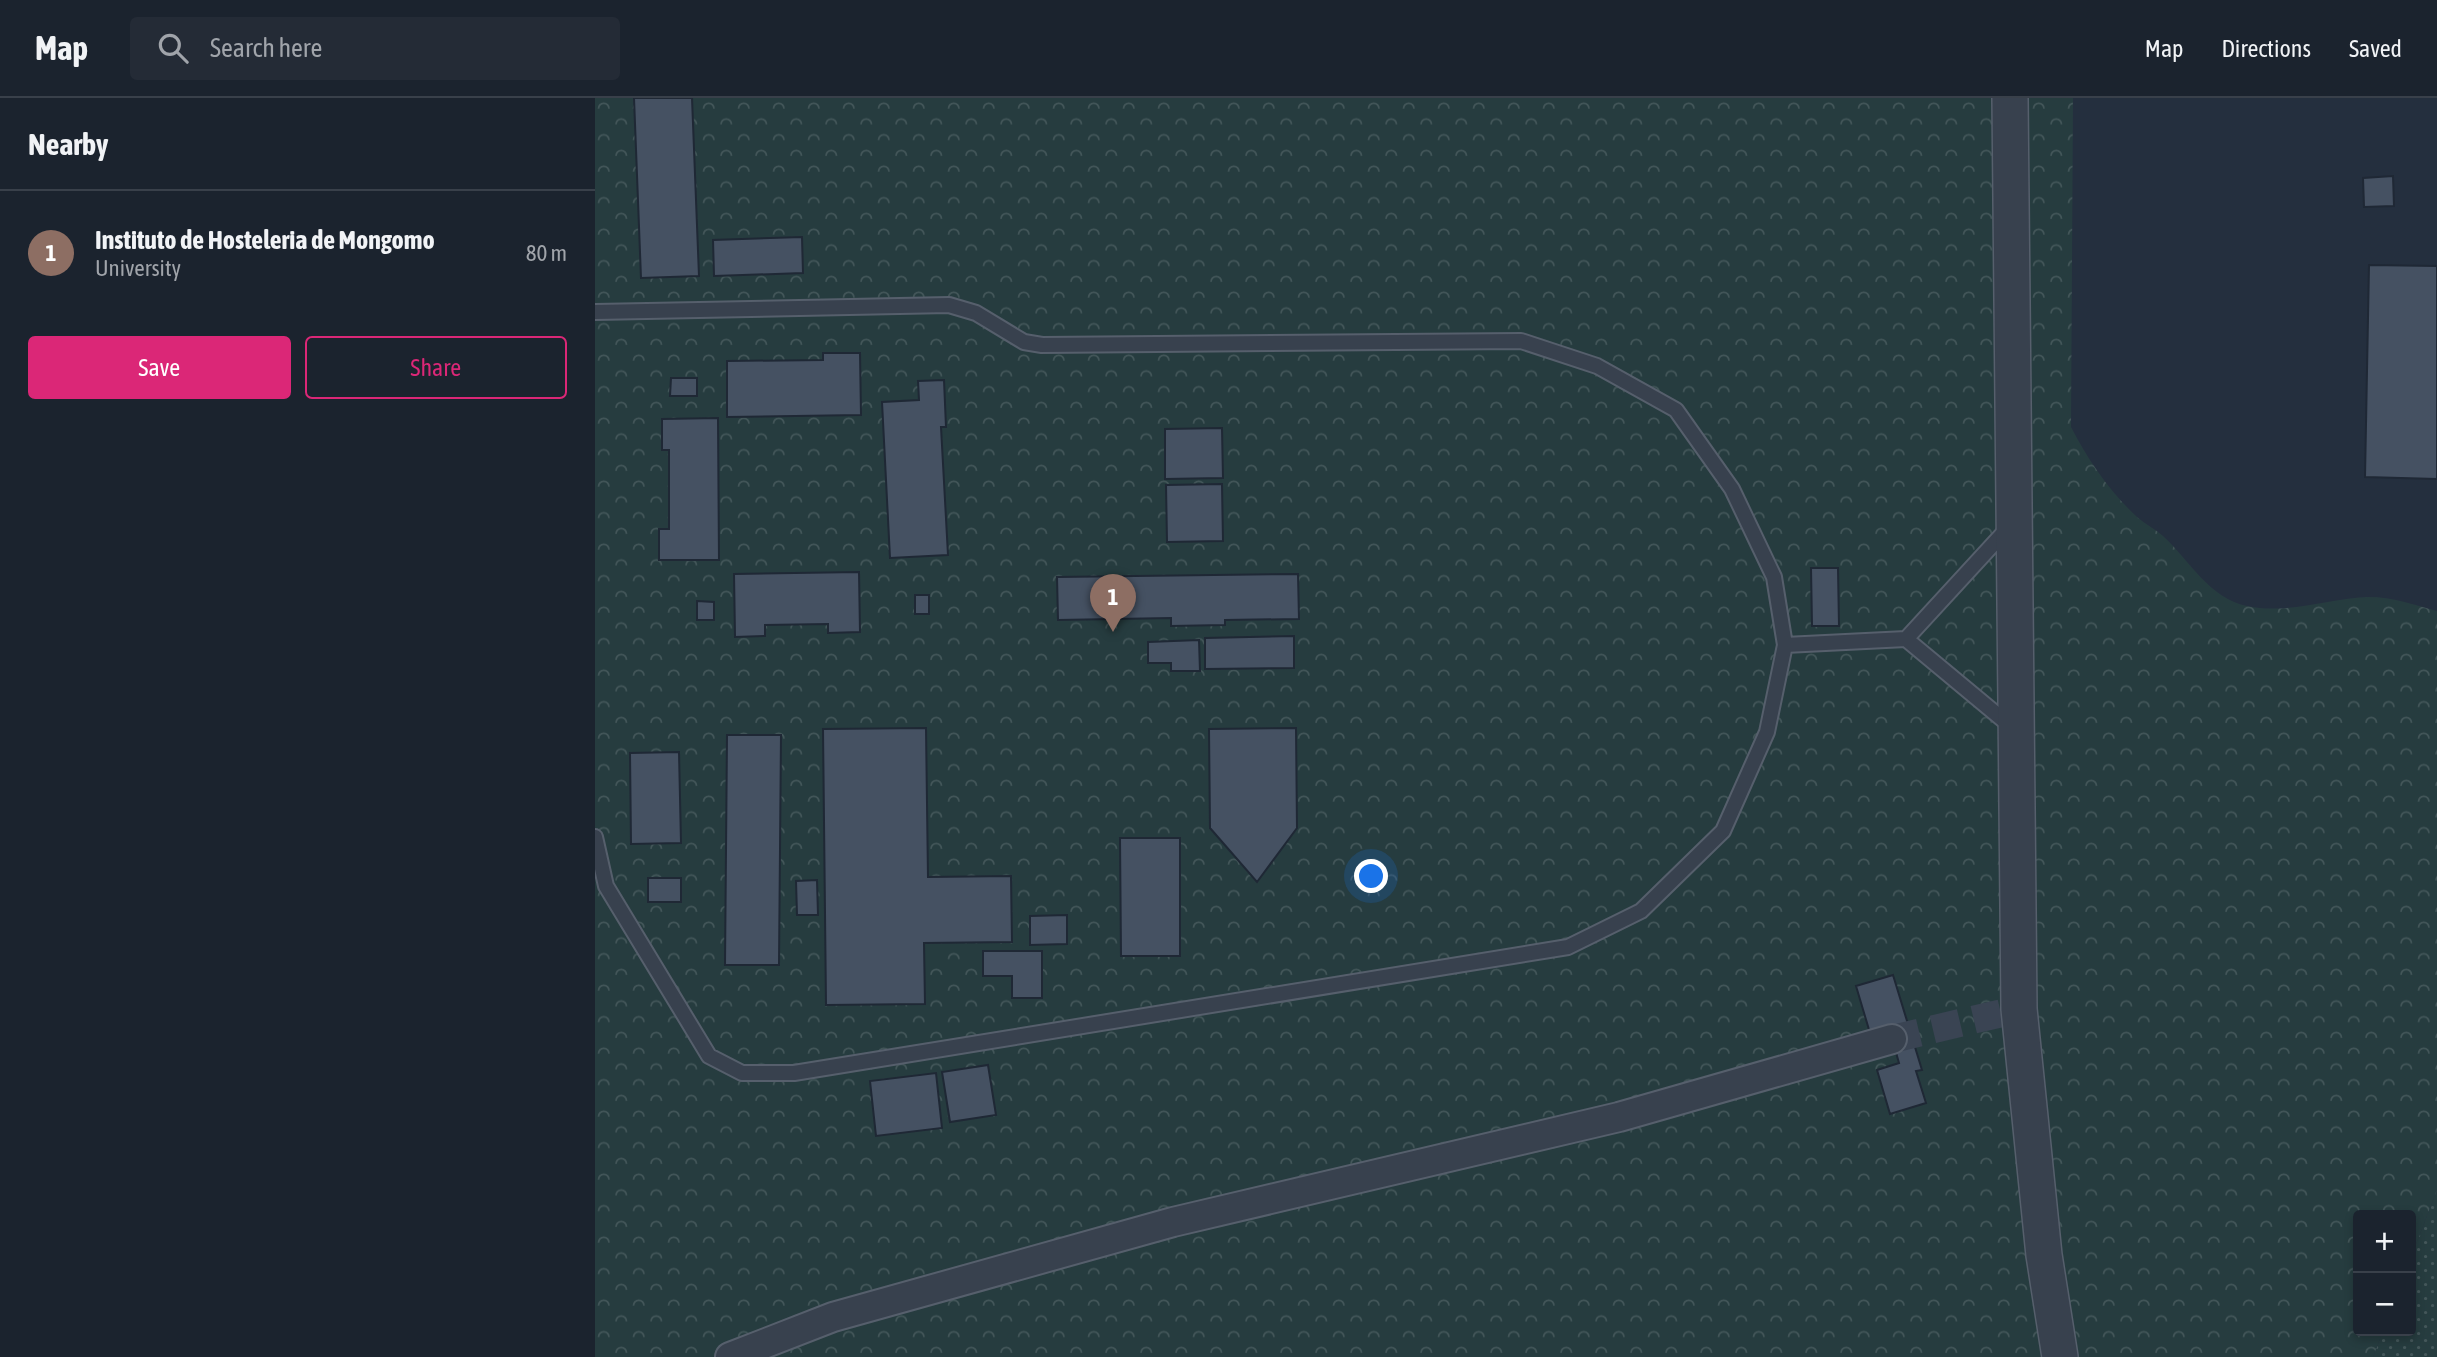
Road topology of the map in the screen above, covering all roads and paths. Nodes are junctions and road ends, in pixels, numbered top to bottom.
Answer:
1 (2010, 98) edge
2 (595, 312) edge
3 (2015, 521) junction
4 (1906, 639) junction
5 (1785, 645) junction
6 (2017, 732) junction
7 (595, 837) edge
8 (1892, 1039) tunnel mouth
9 (730, 1357) edge
10 (2060, 1357) edge

1 - 3 street
2 - 5 lane
3 - 4 lane
3 - 6 street
4 - 5 lane
4 - 6 lane
5 - 7 lane
6 - 10 street
8 - 9 street

